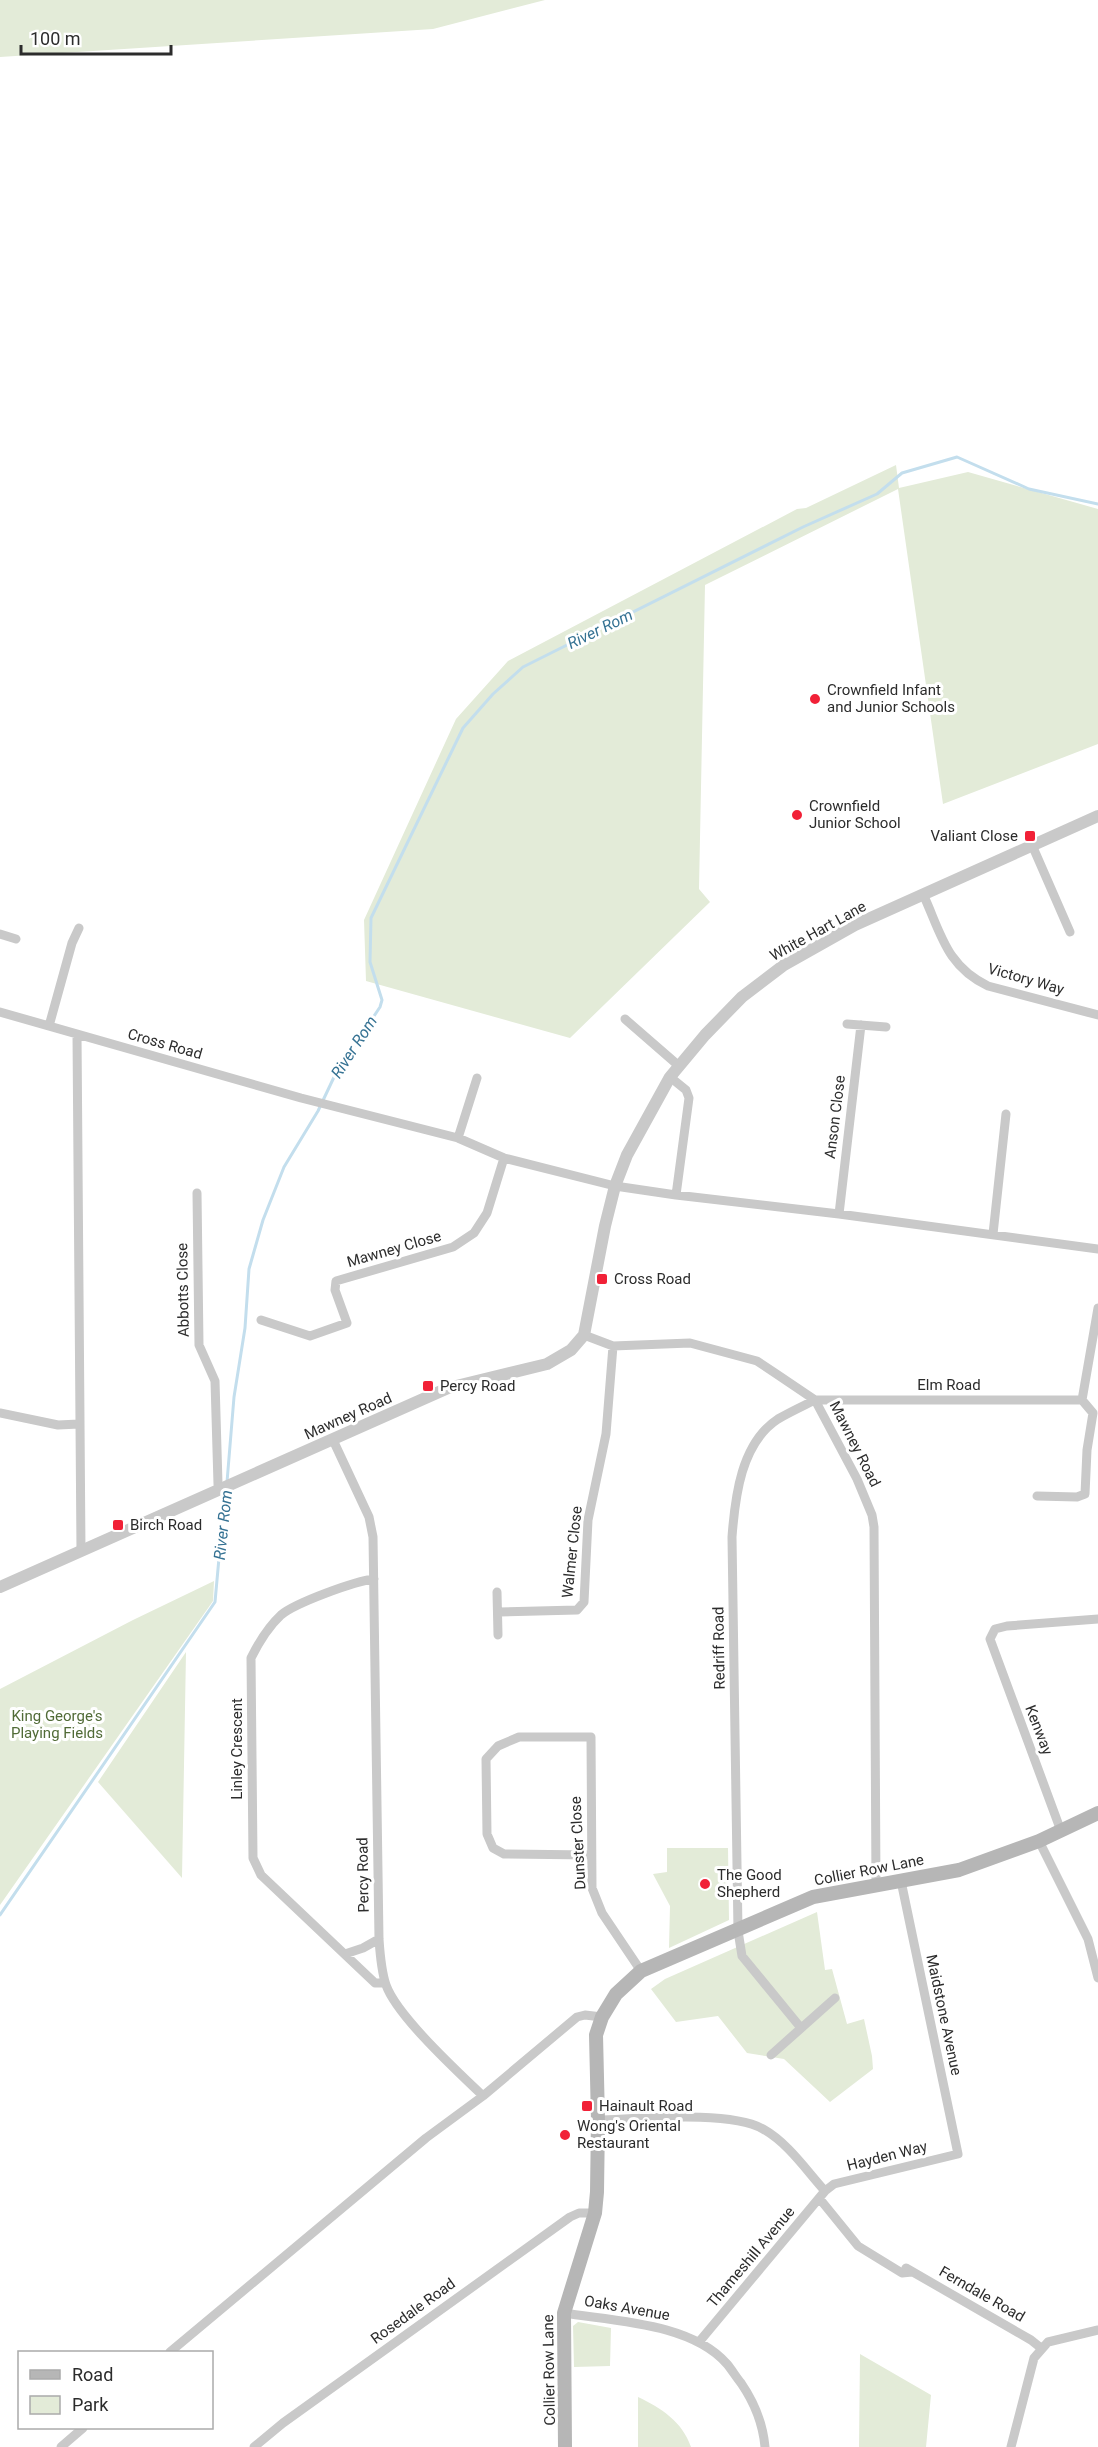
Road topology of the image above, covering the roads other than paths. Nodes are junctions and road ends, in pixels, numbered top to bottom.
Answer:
1 (1098, 816) edge
2 (1032, 845) junction
3 (923, 894) junction
4 (79, 928) dead end
5 (1070, 932) dead end
6 (0, 934) edge
7 (16, 939) dead end
8 (0, 1012) edge
9 (1098, 1015) edge
10 (625, 1019) dead end
11 (847, 1024) dead end
12 (861, 1025) junction
13 (49, 1026) junction
14 (886, 1027) dead end
15 (77, 1034) junction
16 (679, 1066) junction
17 (670, 1077) junction
18 (477, 1078) dead end
19 (1006, 1114) dead end
20 (458, 1138) junction
21 (504, 1158) junction
22 (615, 1186) junction
23 (197, 1193) dead end
24 (676, 1195) junction
25 (839, 1214) junction
26 (993, 1234) junction
27 (1098, 1249) edge
28 (1098, 1308) edge
29 (261, 1320) dead end
30 (1096, 1330) edge
31 (584, 1335) junction
32 (613, 1346) junction
33 (815, 1400) junction
34 (1082, 1400) junction
35 (0, 1413) edge
36 (79, 1424) junction
37 (333, 1440) junction
38 (1087, 1450) junction
39 (1098, 1451) edge
40 (226, 1487) junction
41 (1037, 1496) dead end
42 (81, 1551) junction
43 (374, 1579) junction
44 (0, 1587) edge
45 (497, 1592) dead end
46 (499, 1612) junction
47 (1098, 1619) edge
48 (498, 1635) dead end
49 (1098, 1813) edge
50 (1061, 1832) junction
51 (1039, 1841) junction
52 (591, 1856) junction
53 (901, 1881) junction
54 (876, 1885) junction
55 (738, 1930) junction
56 (379, 1939) junction
57 (345, 1954) junction
58 (642, 1971) junction
59 (1098, 1978) edge
60 (387, 1987) junction
61 (835, 1998) dead end
62 (602, 2018) junction
63 (801, 2028) junction
64 (771, 2055) dead end
65 (483, 2096) junction
66 (598, 2120) junction
67 (958, 2154) joint
68 (822, 2194) junction
69 (595, 2213) junction
70 (564, 2313) junction
71 (1098, 2330) edge
72 (699, 2342) junction
73 (1041, 2348) junction
74 (171, 2351) edge
75 (81, 2429) edge
76 (61, 2447) edge
77 (254, 2447) edge
78 (566, 2447) edge
79 (765, 2447) edge
80 (1011, 2447) edge

1 - 2 street, White Hart Lane
2 - 3 street, White Hart Lane
2 - 5 street
3 - 9 street, Victory Way
3 - 16 street, White Hart Lane
4 - 13 street
6 - 7 street
8 - 13 street, Cross Road
10 - 16 street
11 - 12 street
12 - 14 street
12 - 25 street, Anson Close
13 - 15 street, Cross Road
15 - 20 street, Cross Road
15 - 36 street
16 - 17 street, White Hart Lane
17 - 22 street, White Hart Lane
17 - 24 street
18 - 20 street
19 - 26 street
20 - 21 street, Cross Road
21 - 22 street, Cross Road
21 - 29 street, Mawney Close
22 - 24 street, Cross Road
22 - 31 street, White Hart Lane
23 - 40 street, Abbotts Close
24 - 25 street, Cross Road
25 - 26 street, Cross Road
26 - 27 street, Cross Road
28 - 30 street
30 - 34 street
31 - 32 street, Mawney Road
31 - 37 street, Mawney Road
32 - 33 street, Mawney Road
32 - 46 street, Walmer Close
33 - 34 street, Elm Road
33 - 54 street, Mawney Road
33 - 55 street, Redriff Road
34 - 38 street
35 - 36 street
36 - 42 street
37 - 40 street, Mawney Road
37 - 43 street, Percy Road
38 - 39 street
38 - 41 street
40 - 42 street, Mawney Road
42 - 44 street, Mawney Road
43 - 56 street, Percy Road
43 - 57 street, Linley Crescent
45 - 46 street
46 - 48 street
47 - 50 street, Kenway
49 - 50 main road, Collier Row Lane
50 - 51 main road, Collier Row Lane
51 - 53 main road, Collier Row Lane
51 - 59 street
52 - 52 street, Dunster Close
52 - 58 street, Dunster Close
53 - 54 main road, Collier Row Lane
53 - 67 street, Maidstone Avenue
54 - 55 main road, Collier Row Lane
55 - 58 main road, Collier Row Lane
55 - 63 street, Redriff Road
56 - 57 street
56 - 60 street, Percy Road
57 - 60 street, Linley Crescent
58 - 62 main road, Collier Row Lane
60 - 65 street, Linley Crescent
61 - 63 street
62 - 65 street
62 - 66 main road, Collier Row Lane
63 - 64 street
65 - 74 street
66 - 68 street, Ferndale Road
66 - 69 main road, Collier Row Lane
67 - 68 street, Hayden Way
68 - 72 street, Thameshill Avenue
68 - 73 street, Ferndale Road
69 - 70 main road, Collier Row Lane
69 - 77 street, Rosedale Road
70 - 72 street, Oaks Avenue
70 - 78 main road, Collier Row Lane
71 - 73 street
72 - 79 street, Oaks Avenue
73 - 80 street
75 - 76 street

